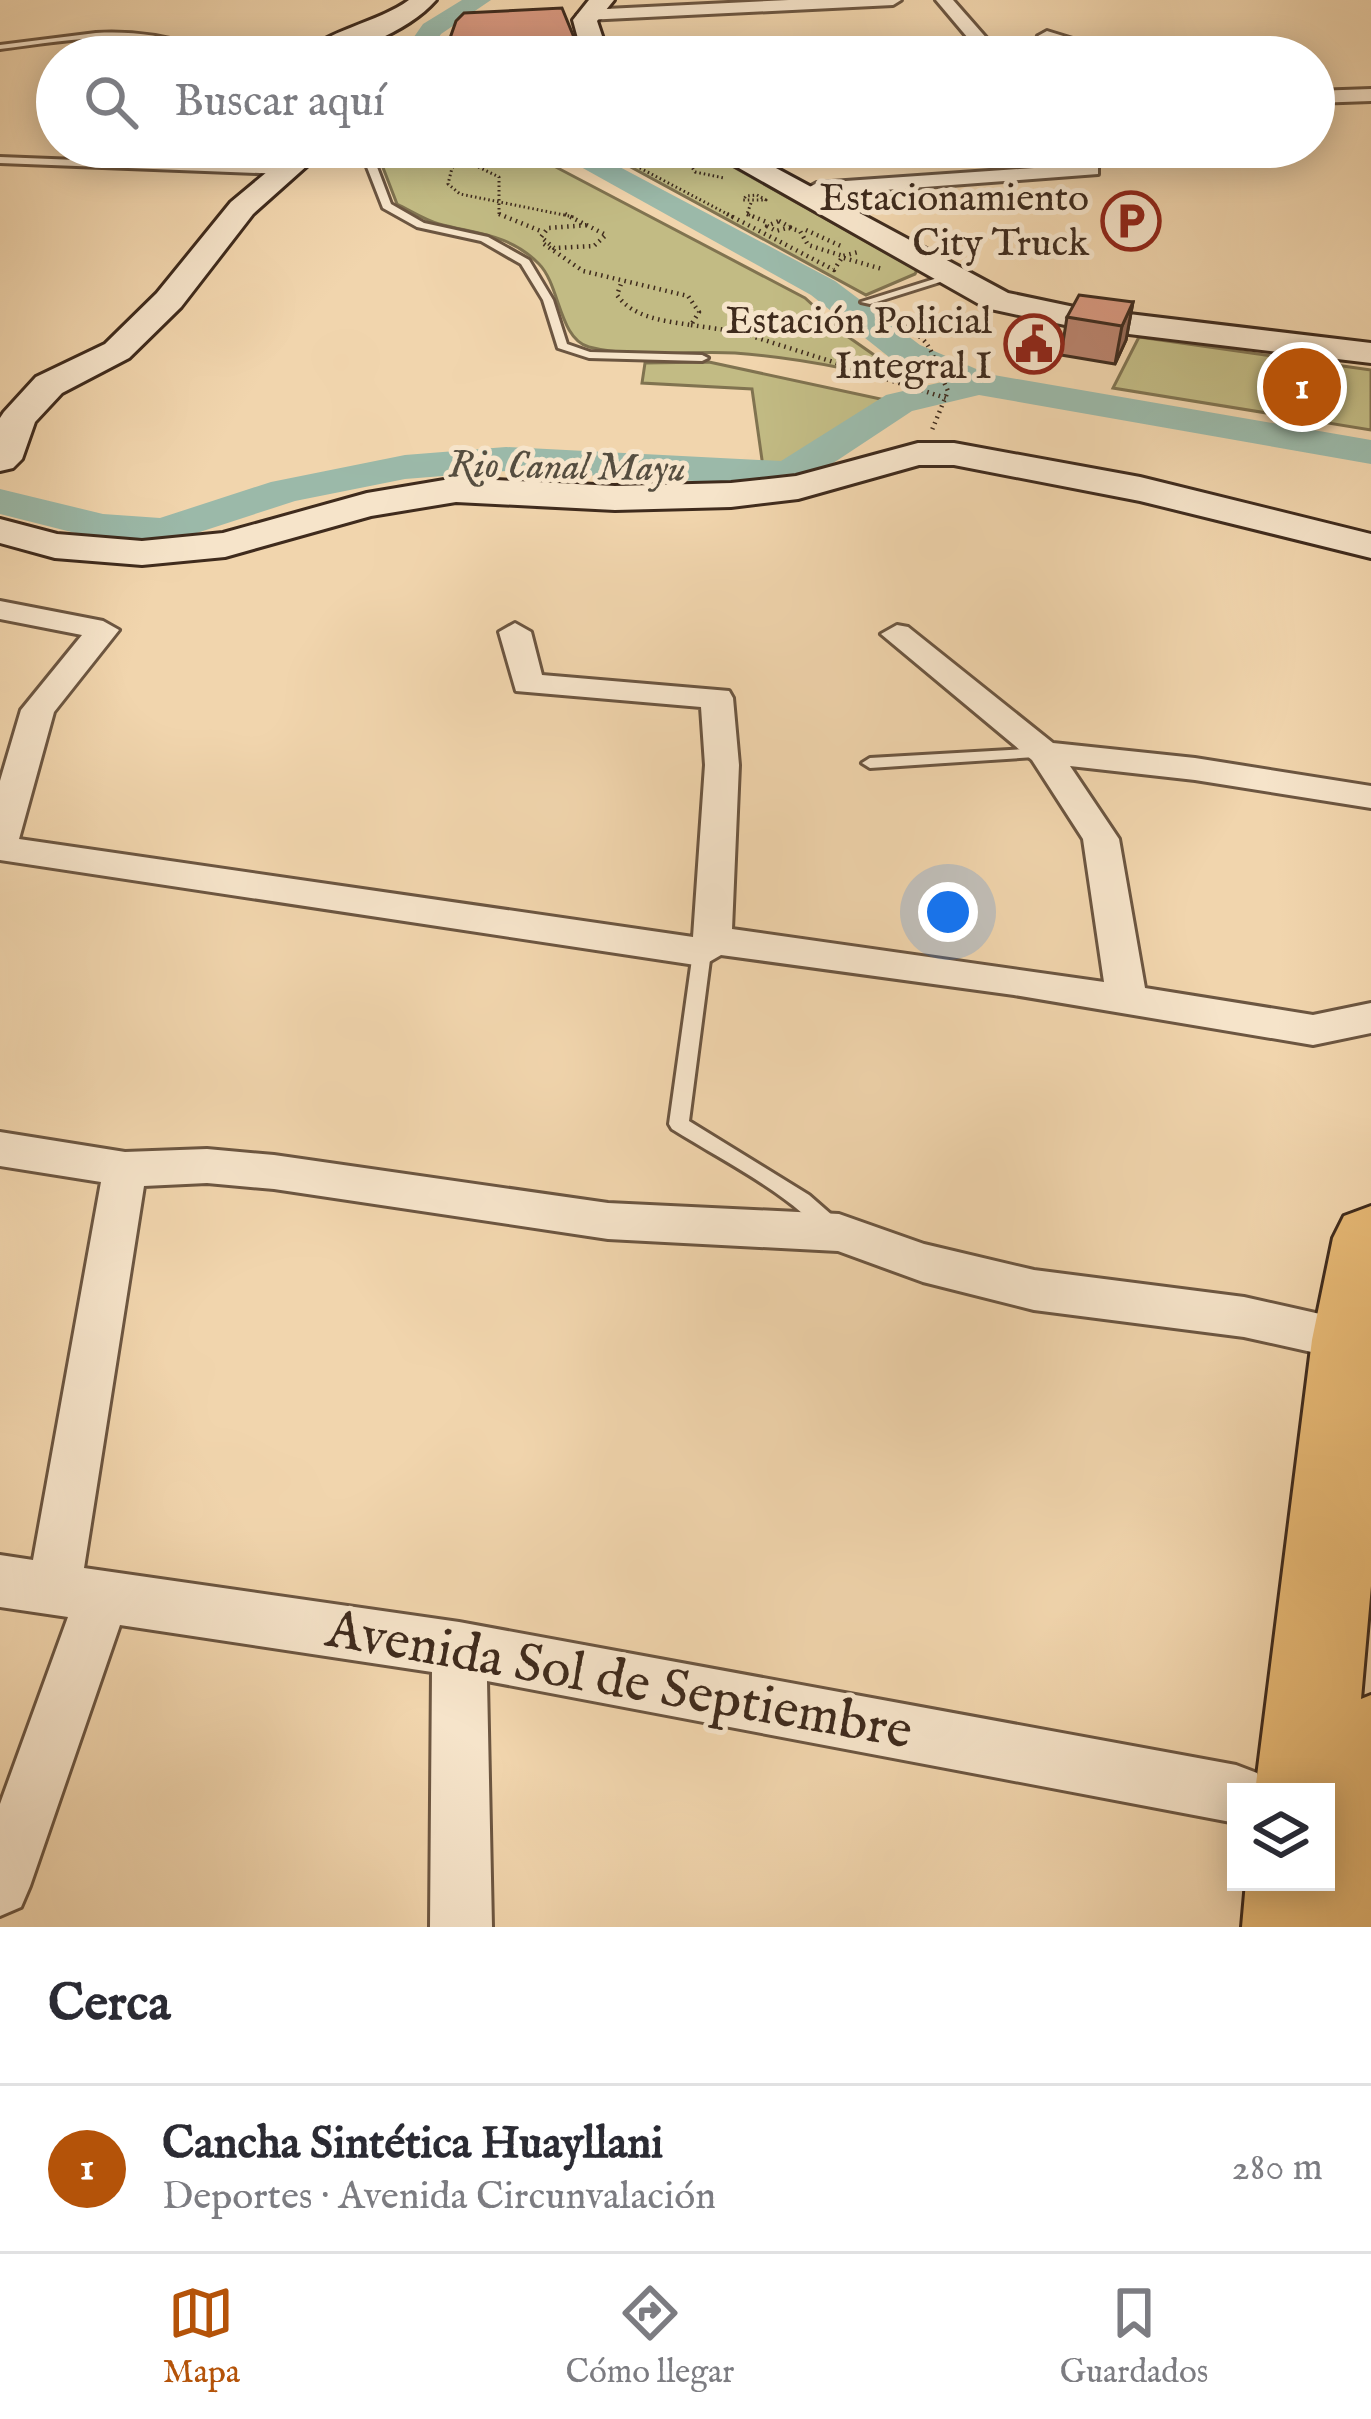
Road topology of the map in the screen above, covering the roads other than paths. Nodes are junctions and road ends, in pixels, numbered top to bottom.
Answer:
1 (424, 0) edge
2 (893, 0) edge
3 (946, 2) edge
4 (603, 7) edge
5 (977, 10) dead end
6 (92, 36) edge
7 (163, 36) edge
8 (359, 36) edge
9 (974, 36) edge
10 (36, 43) edge
11 (0, 47) edge
12 (1371, 95) edge
13 (1335, 96) edge
14 (0, 160) edge
15 (36, 162) edge
16 (204, 168) edge
17 (287, 168) edge
18 (372, 168) edge
19 (756, 168) edge
20 (780, 168) edge
21 (1090, 170) dead end
22 (283, 171) junction
23 (818, 189) junction
24 (959, 274) junction
25 (866, 302) road end
26 (1055, 308) junction
27 (1371, 342) edge
28 (1371, 352) edge
29 (702, 358) dead end
30 (0, 460) edge
31 (0, 530) edge
32 (1371, 546) edge
33 (0, 610) edge
34 (515, 632) dead end
35 (897, 634) dead end
36 (1044, 753) junction
37 (870, 763) dead end
38 (1371, 797) edge
39 (0, 844) edge
40 (707, 946) junction
41 (1127, 999) junction
42 (1371, 1018) edge
43 (0, 1149) edge
44 (125, 1169) junction
45 (839, 1233) junction
46 (1371, 1238) edge
47 (1352, 1340) junction
48 (0, 1581) edge
49 (78, 1592) junction
50 (459, 1649) junction
51 (1371, 1743) edge
52 (1305, 1783) edge
53 (1227, 1792) edge
54 (0, 1886) edge
55 (1296, 1891) edge
56 (461, 1927) edge
57 (1294, 1927) edge
58 (1370, 1927) edge

1 - 8 street
2 - 4 street
3 - 5 street
3 - 9 street
6 - 7 lane
10 - 11 lane
12 - 13 street
14 - 15 lane
16 - 22 lane
17 - 22 street
18 - 29 lane
19 - 24 street
20 - 23 street
21 - 23 street
22 - 30 street
23 - 24 street
24 - 25 lane
24 - 26 street
26 - 27 street
26 - 28 street
31 - 32 street
33 - 39 street
34 - 40 street
35 - 36 street
36 - 37 lane
36 - 38 street
36 - 41 street
39 - 40 street
40 - 41 street
40 - 45 lane
41 - 42 street
43 - 44 street
44 - 45 street
44 - 49 street
45 - 47 street
46 - 47 highway
47 - 52 highway
48 - 49 street, Avenida Sol de Septiembre
49 - 50 street, Avenida Sol de Septiembre
49 - 54 street
50 - 53 street, Avenida Sol de Septiembre
50 - 56 street
51 - 58 highway
55 - 57 highway

